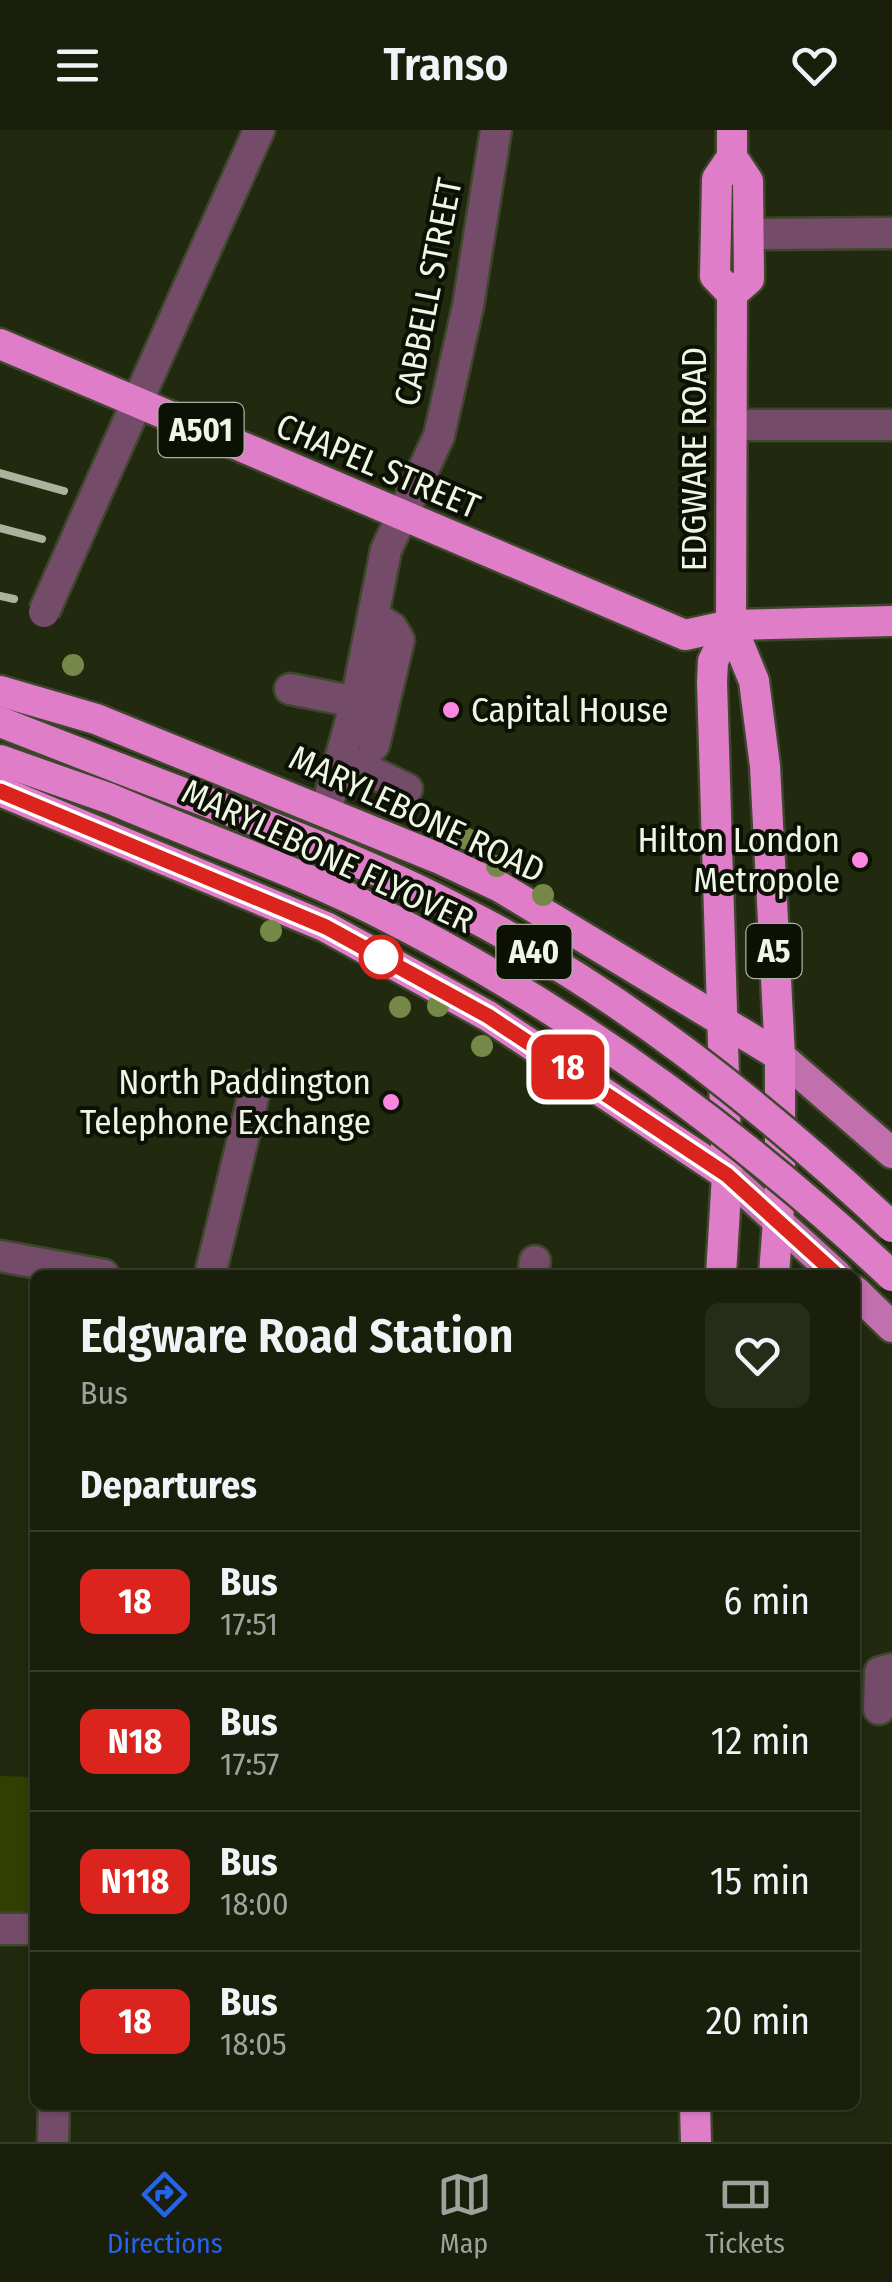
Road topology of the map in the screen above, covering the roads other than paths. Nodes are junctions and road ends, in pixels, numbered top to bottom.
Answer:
1 (259, 130) edge
2 (496, 130) edge
3 (732, 144) edge
4 (892, 233) edge
5 (748, 234) junction
6 (732, 294) junction
7 (0, 344) edge
8 (137, 401) junction
9 (732, 425) junction
10 (892, 425) edge
11 (402, 518) junction
12 (44, 612) dead end
13 (373, 616) junction
14 (892, 620) edge
15 (731, 625) junction
16 (290, 689) dead end
17 (0, 691) edge
18 (356, 702) junction
19 (0, 722) edge
20 (374, 745) dead end
21 (341, 757) junction
22 (0, 760) edge
23 (407, 788) dead end
24 (0, 791) edge
25 (326, 810) junction
26 (722, 1018) junction
27 (780, 1056) junction
28 (256, 1085) dead end
29 (892, 1152) edge
30 (727, 1175) junction
31 (776, 1218) junction
32 (892, 1227) edge
33 (0, 1256) edge
34 (77, 1270) edge
35 (211, 1270) edge
36 (721, 1270) edge
37 (774, 1270) edge
38 (832, 1270) edge
39 (892, 1276) edge
40 (860, 1296) edge
41 (892, 1327) edge
42 (880, 1671) edge
43 (875, 1709) edge
44 (0, 1929) edge
45 (30, 1929) edge
46 (54, 2110) edge
47 (695, 2110) edge
48 (52, 2142) edge
49 (696, 2142) edge

1 - 8 street
2 - 11 street, CABBELL STREET
3 - 5 highway, EDGWARE ROAD / A5
3 - 6 highway, EDGWARE ROAD / A5
4 - 5 street
5 - 6 highway, EDGWARE ROAD / A5
6 - 9 highway, EDGWARE ROAD / A5
7 - 8 highway, CHAPEL STREET / A501
8 - 11 highway, CHAPEL STREET / A501
8 - 12 street, bridge
9 - 10 street
9 - 15 highway, EDGWARE ROAD / A5
11 - 13 street, CABBELL STREET
11 - 15 highway, CHAPEL STREET / A501
13 - 18 street, CABBELL STREET
13 - 20 street
14 - 15 highway, A501
15 - 26 highway, EDGWARE ROAD / A5
15 - 27 highway, EDGWARE ROAD / A5
16 - 18 street
17 - 25 highway, MARYLEBONE ROAD
18 - 21 street, CABBELL STREET
19 - 32 highway, MARYLEBONE FLYOVER / A40, bridge
21 - 23 street
21 - 25 street, CABBELL STREET
22 - 39 highway, MARYLEBONE FLYOVER / A40, bridge
24 - 30 highway
25 - 26 highway, MARYLEBONE ROAD
26 - 27 highway, MARYLEBONE ROAD
26 - 30 highway, EDGWARE ROAD / A5
27 - 29 main road
27 - 31 highway, EDGWARE ROAD / A5
28 - 35 street
30 - 31 main road
30 - 36 highway, EDGWARE ROAD / A5
31 - 37 highway, EDGWARE ROAD / A5
31 - 38 main road
33 - 34 street
40 - 41 main road
42 - 43 street
44 - 45 street
46 - 48 street
47 - 49 highway

